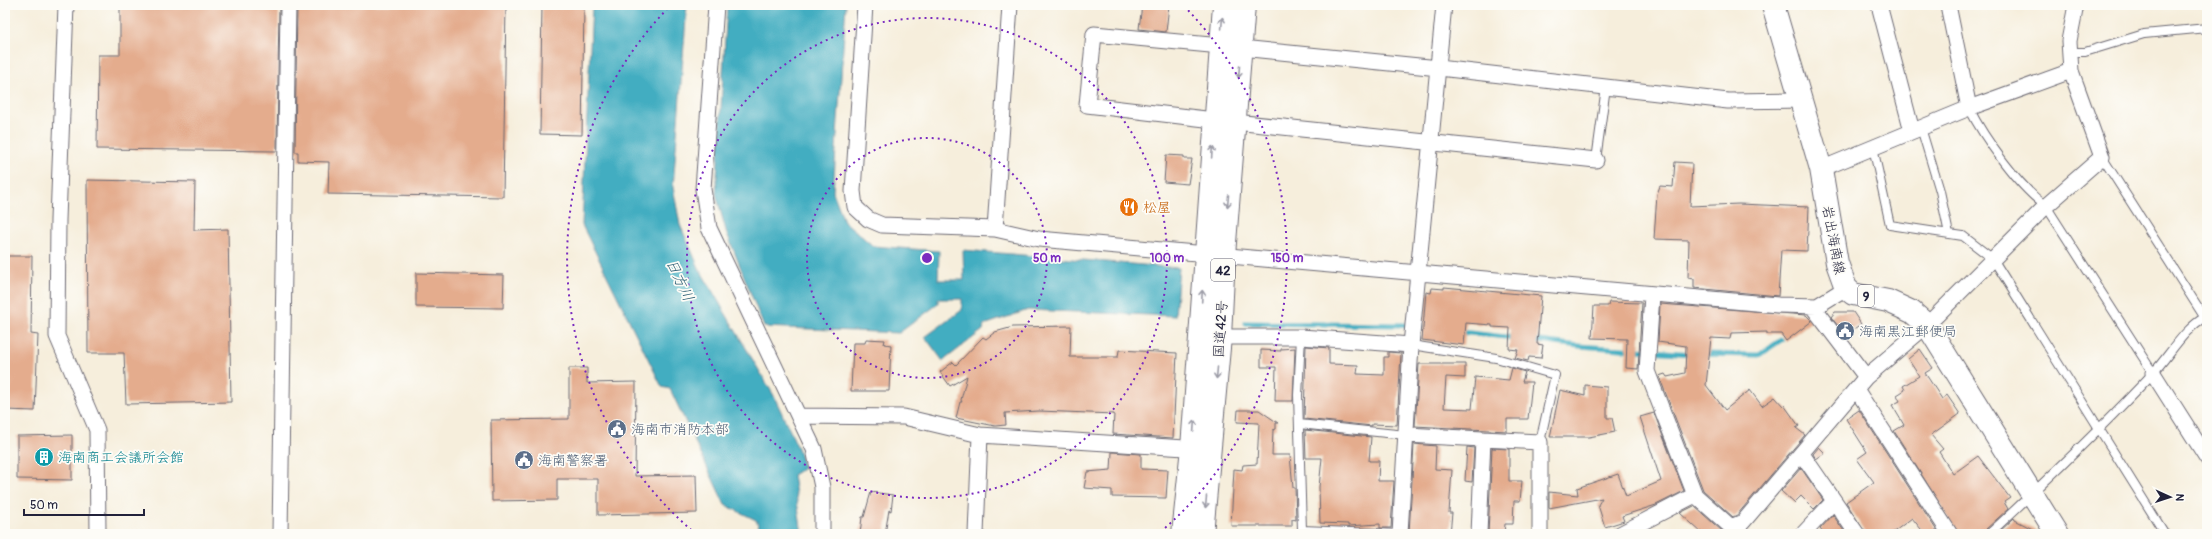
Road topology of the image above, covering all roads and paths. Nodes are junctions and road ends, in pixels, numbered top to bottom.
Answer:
1 (66, 5) edge
2 (288, 5) edge
3 (716, 5) edge
4 (865, 5) edge
5 (1010, 5) edge
6 (1224, 5) edge
7 (1244, 5) edge
8 (1444, 5) edge
9 (1773, 5) edge
10 (1879, 5) edge
11 (1948, 5) edge
12 (2076, 5) edge
13 (2207, 28) edge
14 (1231, 47) junction
15 (2070, 52) junction
16 (1439, 68) junction
17 (2071, 71) junction
18 (1606, 87) junction
19 (1800, 100) junction
20 (1969, 108) junction
21 (1224, 121) junction
22 (1916, 129) junction
23 (1432, 142) junction
24 (1873, 147) junction
25 (2102, 157) junction
26 (1596, 160) joint
27 (1821, 169) junction
28 (2046, 206) junction
29 (995, 229) junction
30 (1949, 234) junction
31 (1214, 254) junction
32 (1993, 260) junction
33 (1419, 273) junction
34 (1846, 288) junction
35 (1652, 295) junction
36 (1812, 306) junction
37 (2206, 317) edge
38 (1927, 325) junction
39 (1210, 337) junction
40 (1302, 338) junction
41 (1411, 345) junction
42 (2153, 373) junction
43 (1866, 378) junction
44 (1856, 389) junction
45 (799, 416) junction
46 (1299, 424) junction
47 (2098, 428) junction
48 (980, 435) junction
49 (1406, 435) junction
50 (1483, 439) junction
51 (1540, 442) junction
52 (1201, 449) junction
53 (1802, 454) junction
54 (2207, 458) edge
55 (1695, 495) junction
56 (2032, 495) junction
57 (1834, 501) junction
58 (1733, 529) edge
59 (98, 534) edge
60 (280, 534) edge
61 (822, 534) edge
62 (976, 534) edge
63 (1183, 534) edge
64 (1202, 534) edge
65 (1400, 534) edge
66 (1479, 534) edge
67 (1540, 534) edge
68 (1620, 534) edge
69 (1803, 534) edge
70 (1857, 534) edge
71 (1950, 534) edge
72 (1989, 534) edge
73 (2057, 534) edge
74 (2165, 534) edge

1 - 59 street
2 - 60 street
3 - 45 street
4 - 29 street
5 - 29 street
14 -> 6 main road, 国道42号 / 42
7 - 14 main road, 国道42号 / 42
8 - 16 street
9 - 19 main road, 岩出海南線 / 9
10 - 22 street
11 - 20 street
12 - 15 street
13 - 15 lane
14 - 16 street
14 - 21 main road, 国道42号 / 42
14 - 21 street
15 - 17 street
16 - 18 street
16 - 23 street
17 - 20 street
17 - 25 street
18 - 19 street
18 - 26 lane
19 - 27 main road, 岩出海南線 / 9
20 - 22 street
20 - 28 lane
21 - 23 street
21 - 31 main road, 国道42号 / 42
22 - 24 street
22 - 30 lane
23 - 26 street
23 - 33 street
24 - 27 street
24 - 30 lane
25 - 28 street
25 - 37 lane
27 - 34 main road, 岩出海南線 / 9
28 - 32 street
28 - 42 lane
29 - 31 street
30 - 32 lane
31 - 33 street
31 - 39 main road, 国道42号 / 42
32 - 38 street
32 - 47 lane
33 - 35 street
33 - 41 street
34 - 36 street
34 - 38 main road, 岩出海南線 / 9
35 - 36 street
35 - 55 street
36 - 43 street
37 - 42 lane
38 - 43 street
38 - 56 main road, 岩出海南線 / 9
39 - 40 street
39 - 52 main road, 国道42号 / 42
40 - 41 street
40 - 46 lane
41 - 49 street
41 - 51 lane
42 - 47 lane
42 - 54 street
43 - 44 street
44 - 53 street
44 - 71 street
45 - 48 street
45 - 61 street
46 - 49 lane
46 - 65 lane
47 - 56 lane
47 - 74 lane
48 - 52 street
48 - 62 street
49 - 50 street
49 - 65 street
50 - 51 street
50 - 66 street
51 - 67 street
52 - 63 main road, 国道42号 / 42
52 -> 64 main road, 国道42号 / 42
53 - 57 street
53 - 58 street
55 - 58 street
55 - 68 street
56 - 72 lane
56 - 73 main road, 岩出海南線 / 9
57 - 69 street
57 - 70 street

